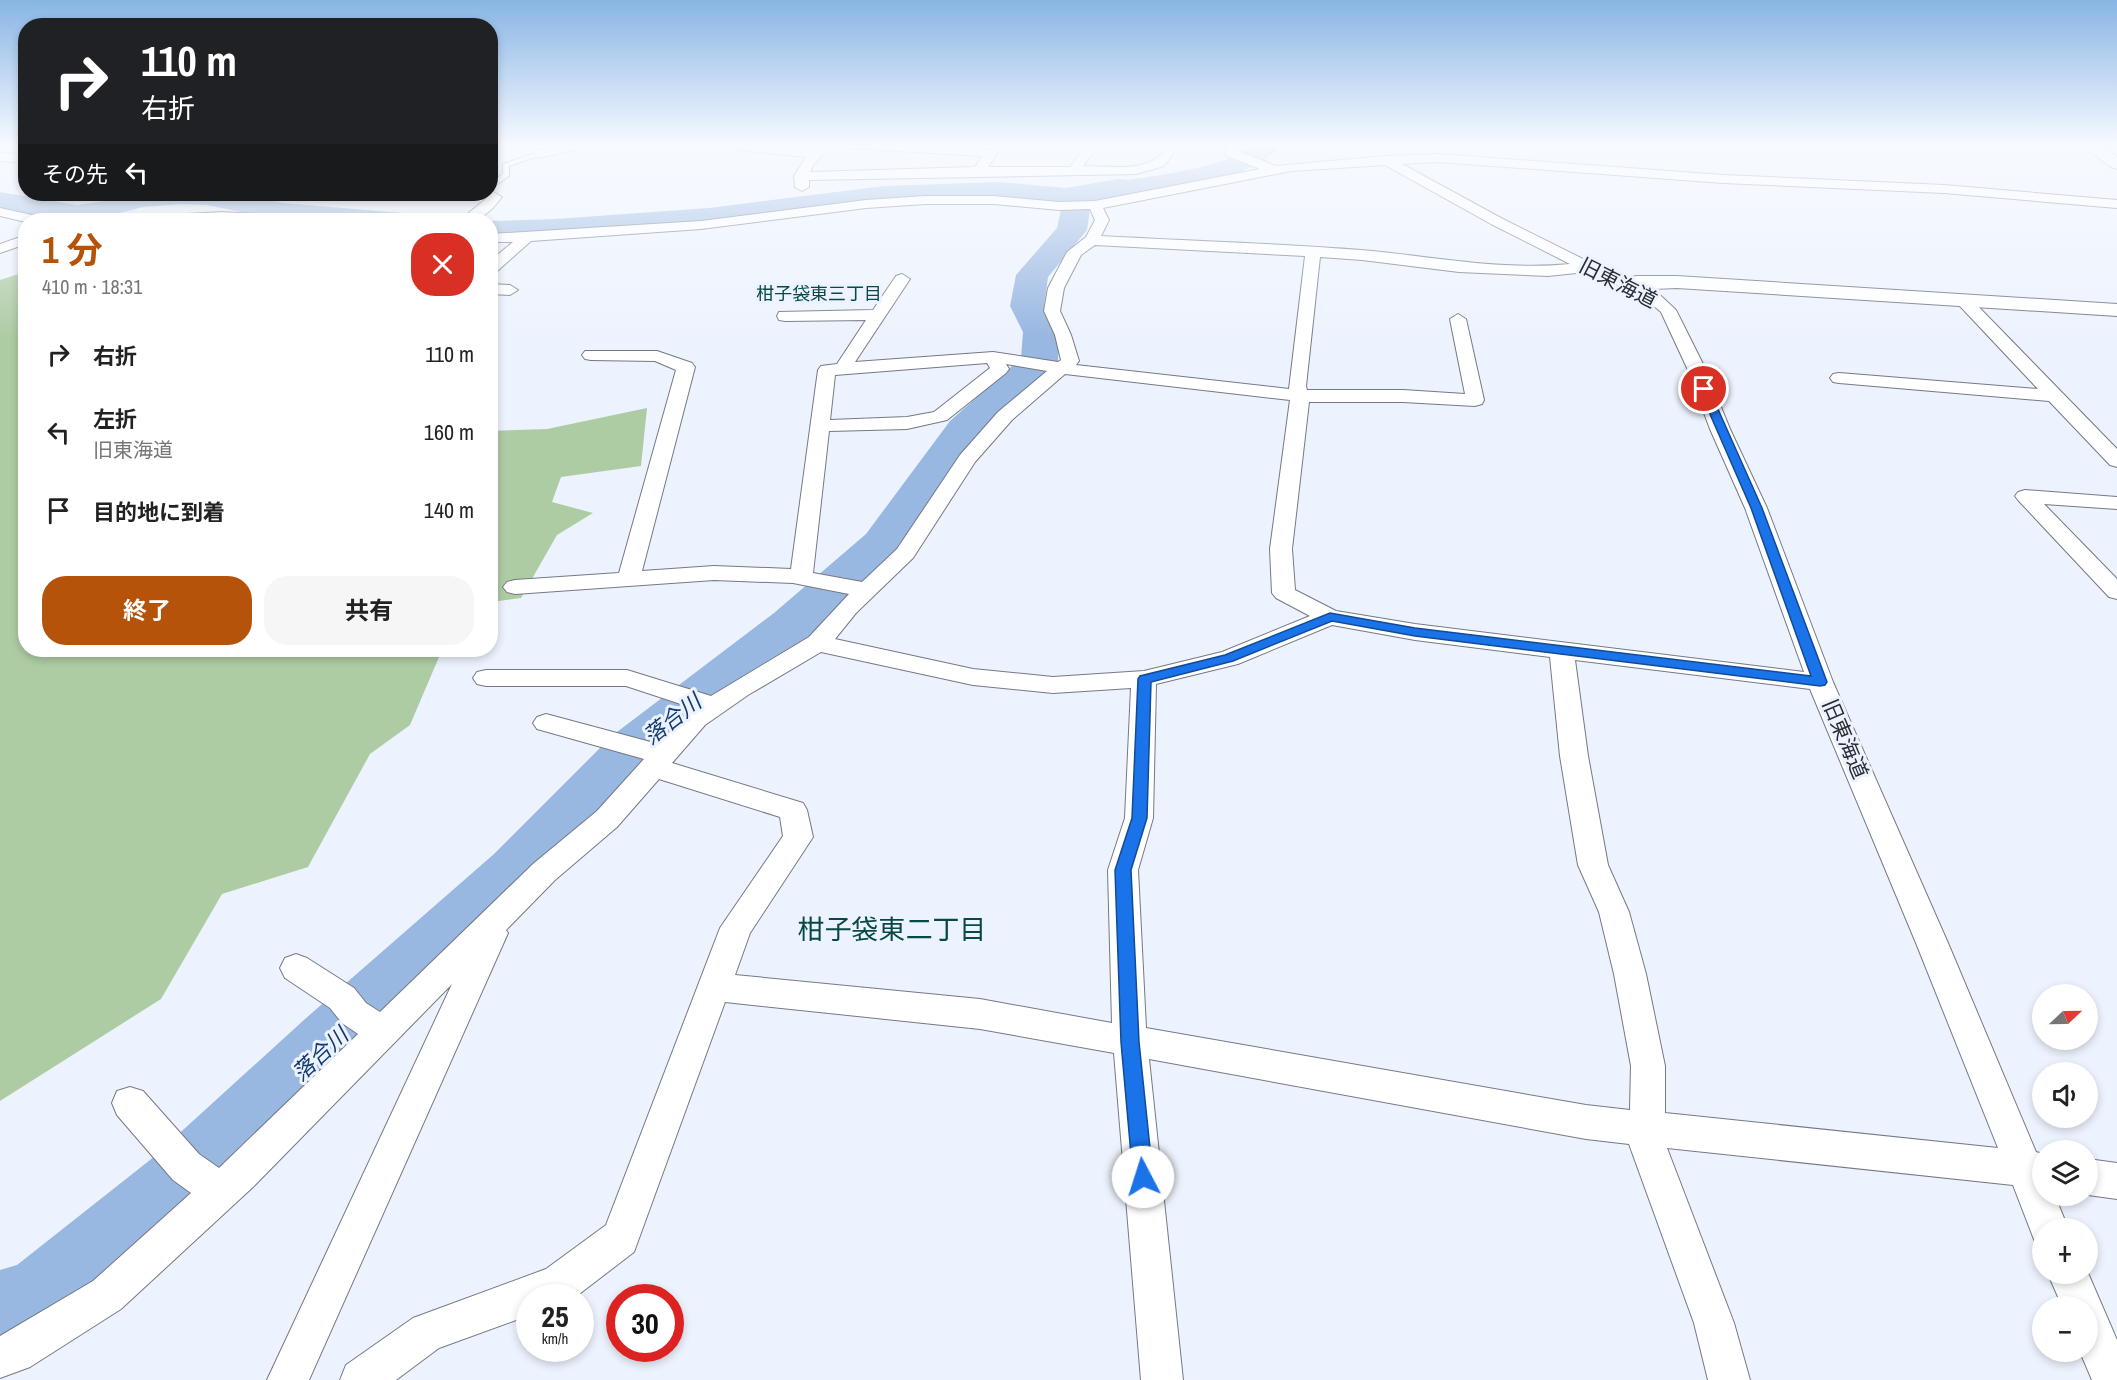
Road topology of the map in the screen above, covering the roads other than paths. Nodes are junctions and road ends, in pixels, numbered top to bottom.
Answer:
1 (837, 208) edge
2 (1097, 208) edge
3 (1473, 208) edge
4 (820, 210) joint
5 (0, 212) edge
6 (18, 216) edge
7 (527, 237) junction
8 (498, 238) edge
9 (1092, 240) junction
10 (18, 242) edge
11 (0, 249) edge
12 (1313, 254) junction
13 (498, 263) edge
14 (1588, 267) junction
15 (902, 279) dead end
16 (1629, 284) junction
17 (498, 289) edge
18 (510, 290) dead end
19 (1963, 300) junction
20 (2117, 310) edge
21 (878, 315) junction
22 (785, 316) dead end
23 (1458, 319) dead end
24 (591, 355) dead end
25 (993, 357) junction
26 (1063, 367) junction
27 (842, 369) junction
28 (1839, 378) dead end
29 (1300, 396) junction
30 (2057, 396) junction
31 (820, 426) junction
32 (2117, 461) edge
33 (2117, 503) edge
34 (801, 578) junction
35 (630, 579) junction
36 (515, 587) dead end
37 (867, 590) junction
38 (2117, 592) edge
39 (1330, 617) junction
40 (818, 643) junction
41 (1562, 651) junction
42 (486, 678) dead end
43 (1144, 679) junction
44 (1820, 682) junction
45 (701, 701) junction
46 (546, 723) dead end
47 (656, 757) junction
48 (499, 917) junction
49 (296, 968) dead end
50 (715, 987) junction
51 (370, 1024) junction
52 (1130, 1042) junction
53 (130, 1103) dead end
54 (1646, 1128) junction
55 (2032, 1168) edge
56 (2032, 1170) edge
57 (2098, 1178) edge
58 (206, 1181) junction
59 (2117, 1181) edge
60 (2098, 1345) edge
61 (0, 1357) edge
62 (288, 1380) edge
63 (361, 1380) edge
64 (1162, 1380) edge
65 (1730, 1380) edge
66 (2113, 1380) edge

1 - 4 street
2 - 9 street
3 - 14 street, 旧東海道
4 - 7 street
5 - 6 street
7 - 8 street
7 - 13 street
9 - 12 street
9 - 26 street
10 - 11 street
12 - 14 street
12 - 29 street
14 - 16 street, 旧東海道
15 - 21 street
16 - 19 street
16 - 44 street, 旧東海道
17 - 18 street
19 - 20 street
19 - 30 street
21 - 22 street
21 - 27 street
23 - 29 street
24 - 35 street
25 - 26 street
25 - 27 street
25 - 31 street
26 - 29 street
26 - 37 street
27 - 31 street
28 - 30 street
29 - 39 street
30 - 32 street
31 - 34 street
33 - 38 street
34 - 35 street
34 - 37 street
35 - 36 street
37 - 40 street
39 - 41 street
39 - 43 street
40 - 43 street
40 - 45 street
41 - 44 street
41 - 54 street
42 - 45 street
43 - 52 street
44 - 55 street, 旧東海道
45 - 47 street
46 - 47 street
47 - 48 street
47 - 50 street
48 - 51 street
48 - 62 street
49 - 51 street
50 - 52 street
50 - 63 street
51 - 58 street
52 - 54 street
52 - 64 street
53 - 58 street
54 - 56 street
54 - 65 street
57 - 59 street
58 - 61 street
60 - 66 street

